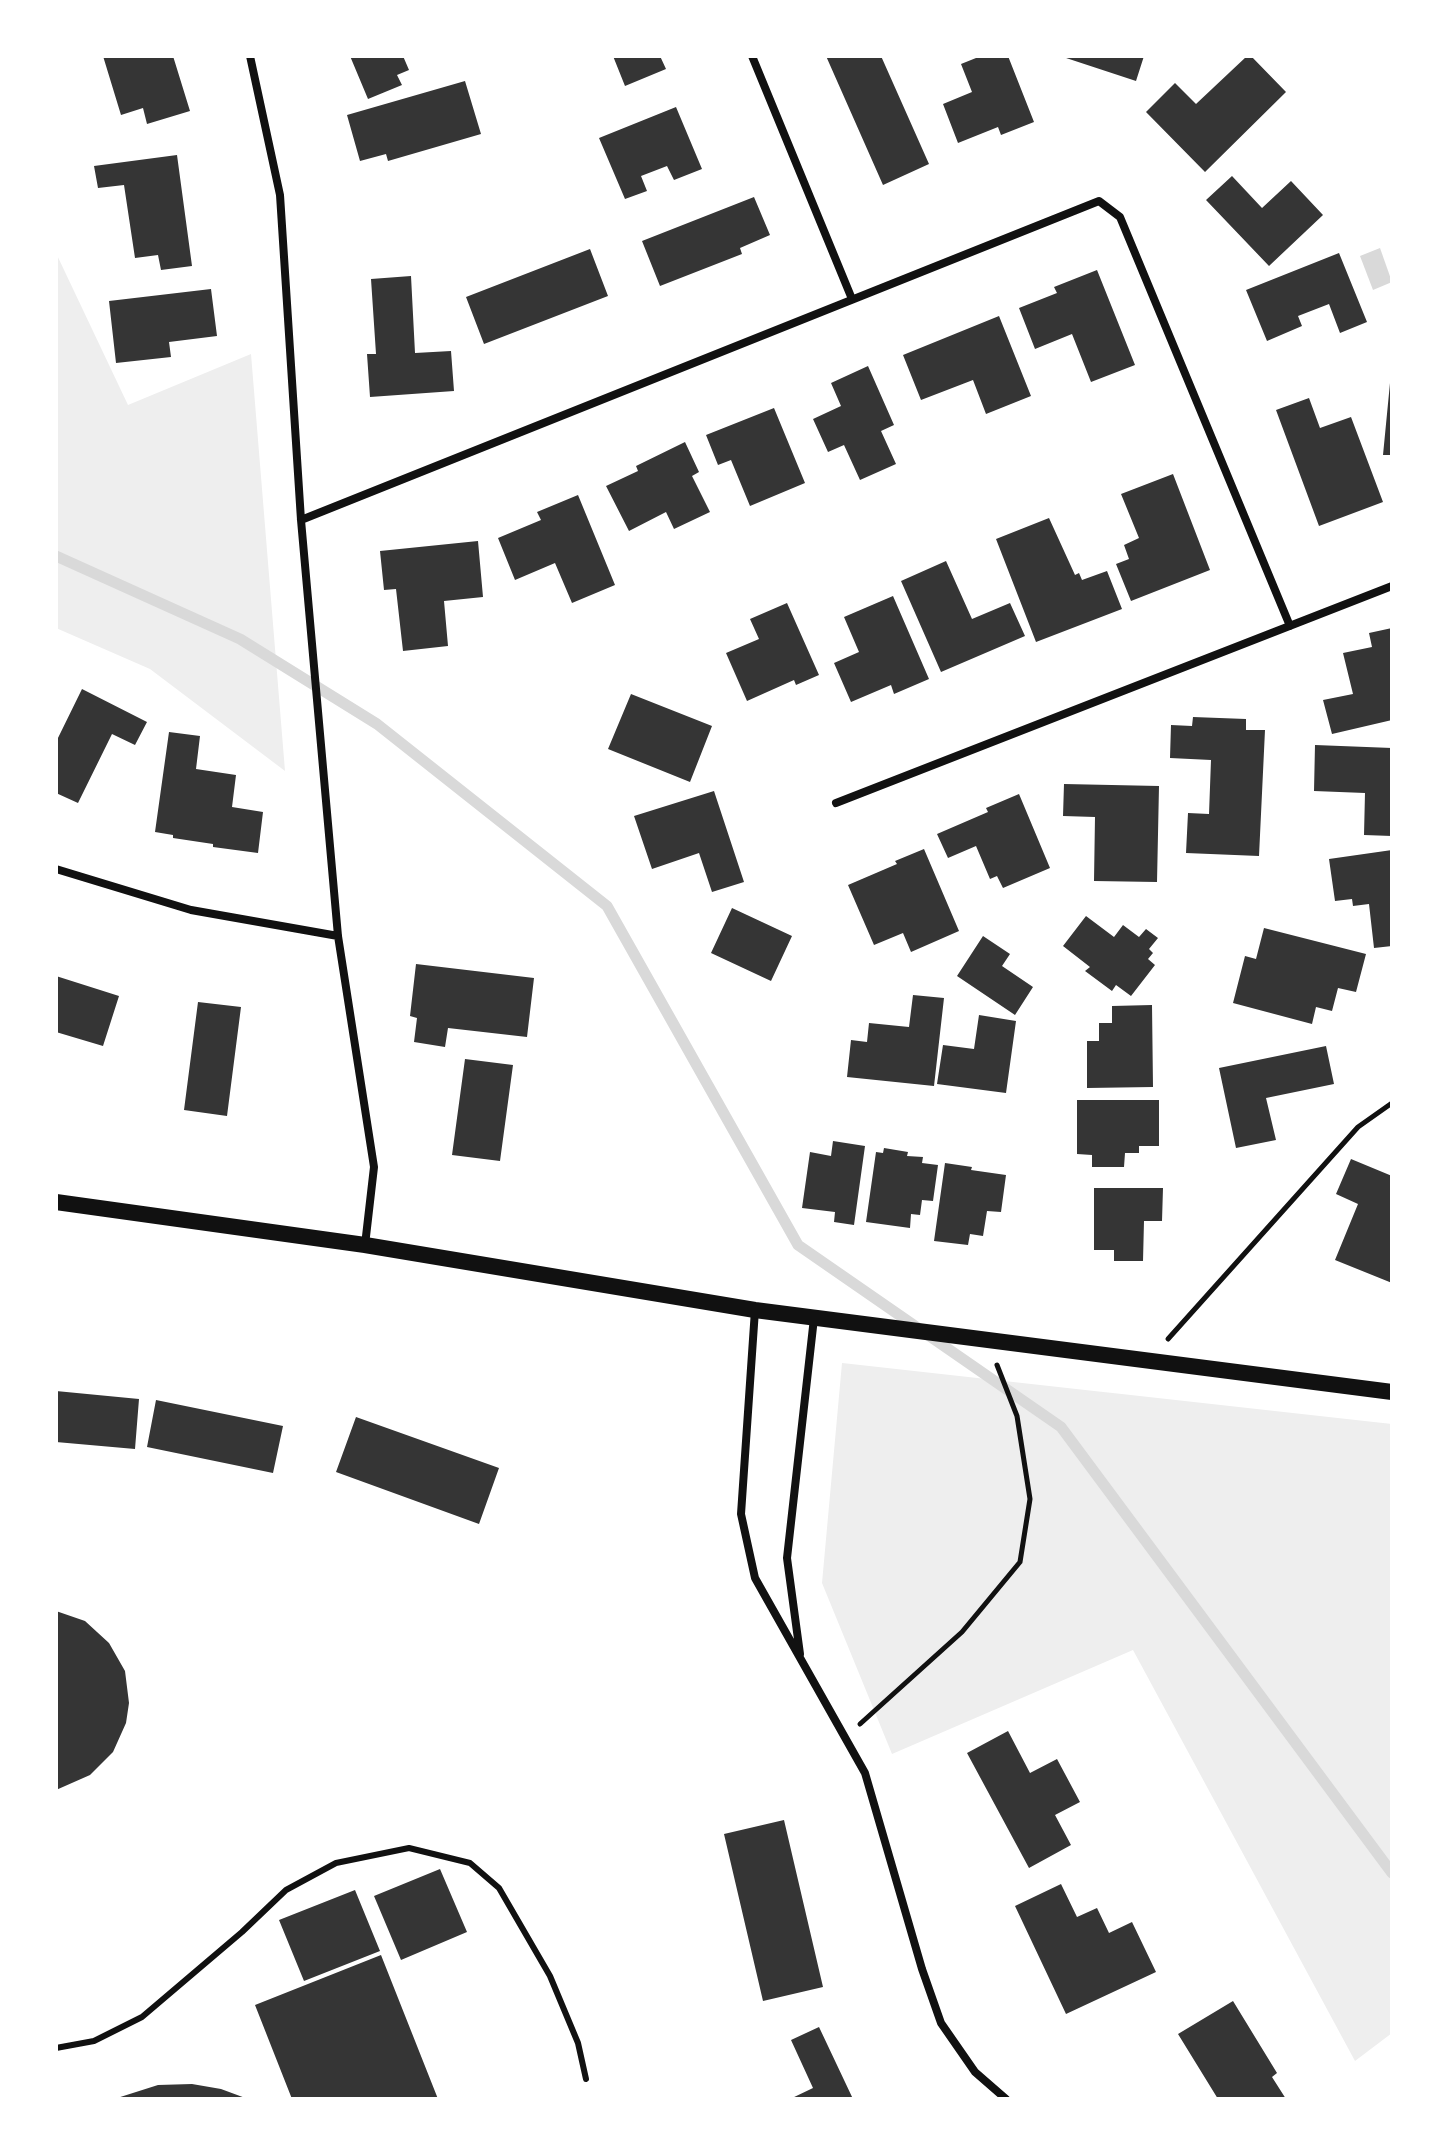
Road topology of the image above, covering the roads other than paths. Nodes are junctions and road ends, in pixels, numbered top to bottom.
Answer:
1 (250, 56) edge
2 (752, 56) edge
3 (852, 299) junction
4 (301, 520) junction
5 (1392, 586) edge
6 (1290, 626) junction
7 (836, 803) dead end
8 (56, 869) edge
9 (338, 936) junction
10 (56, 1202) edge
11 (365, 1245) junction
12 (755, 1310) junction
13 (814, 1317) junction
14 (1392, 1392) edge
15 (800, 1658) junction
16 (56, 2048) edge
17 (586, 2079) dead end
18 (1006, 2099) edge

1 - 4 street
2 - 3 street
3 - 4 street
3 - 6 street
4 - 9 street
5 - 6 street
6 - 7 street
8 - 9 street
9 - 11 street
10 - 11 main road
11 - 12 main road
12 - 13 main road
12 - 15 street
13 - 14 main road
13 - 15 street
15 - 18 street
16 - 17 lane

